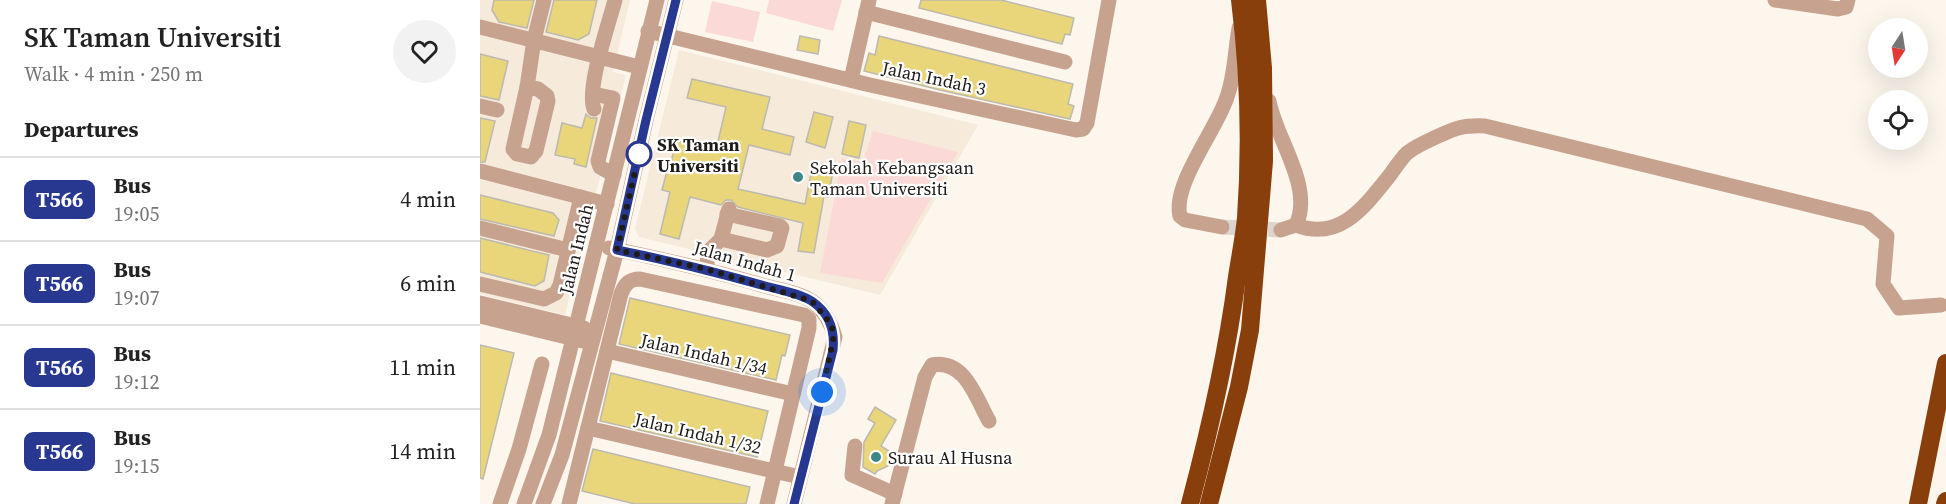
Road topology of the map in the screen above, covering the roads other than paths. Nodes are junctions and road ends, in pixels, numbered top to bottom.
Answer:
1 (544, 0) edge
2 (615, 0) edge
3 (657, 0) edge
4 (676, 0) edge
5 (1109, 0) edge
6 (1257, 0) edge
7 (1776, 0) edge
8 (1848, 0) edge
9 (867, 6) edge
10 (1241, 6) edge
11 (480, 27) edge
12 (648, 32) junction
13 (666, 36) junction
14 (534, 40) junction
15 (600, 57) junction
16 (1065, 62) dead end
17 (639, 68) junction
18 (1263, 68) junction
19 (851, 80) junction
20 (527, 87) dead end
21 (613, 98) junction
22 (480, 106) edge
23 (630, 109) junction
24 (497, 110) dead end
25 (646, 120) junction
26 (480, 171) edge
27 (614, 175) junction
28 (581, 197) junction
29 (608, 204) junction
30 (1222, 226) tunnel mouth
31 (480, 228) edge
32 (721, 239) junction
33 (597, 245) junction
34 (568, 250) junction
35 (617, 250) junction
36 (706, 269) junction
37 (480, 284) edge
38 (480, 303) edge
39 (1941, 305) dead end
40 (480, 316) edge
41 (575, 332) junction
42 (594, 337) junction
43 (607, 351) junction
44 (1946, 363) edge
45 (542, 364) dead end
46 (793, 394) junction
47 (989, 421) dead end
48 (588, 428) junction
49 (855, 446) dead end
50 (775, 471) junction
51 (800, 477) junction
52 (893, 499) edge
53 (500, 504) edge
54 (524, 504) edge
55 (543, 504) edge
56 (569, 504) edge
57 (767, 504) edge
58 (794, 504) edge
59 (1190, 504) edge
60 (1209, 504) edge
61 (1918, 504) edge

1 - 14 street
2 - 15 street
3 - 12 street, Jalan Indah
4 - 13 street
5 - 19 street, Jalan Indah 3
6 - 18 highway
7 - 8 street
9 - 16 street
9 - 19 street
10 - 30 street
10 - 59 highway
11 - 14 street
12 - 13 street, Jalan Indah 3
12 - 17 street, Jalan Indah
13 - 19 street, Jalan Indah 3
13 - 25 street
14 - 15 street
14 - 20 street
15 - 17 street
15 - 21 street
17 - 23 street, Jalan Indah
18 - 39 street
18 - 60 highway
21 - 23 street
21 - 27 street
22 - 24 street
23 - 25 street
23 - 27 street, Jalan Indah
25 - 35 street
26 - 28 street
27 - 29 street, Jalan Indah
28 - 29 street
28 - 34 street
29 - 33 street, Jalan Indah
31 - 34 street
32 - 32 street
32 - 36 street
33 - 35 street, Jalan Indah 1
33 - 41 street, Jalan Indah
34 - 37 street
35 - 36 street, Jalan Indah 1
35 - 42 street
36 - 51 street, Jalan Indah 1
38 - 41 street
40 - 41 street
41 - 42 street
41 - 54 street, Jalan Indah
42 - 55 street
43 - 46 street, Jalan Indah 1/34
43 - 46 street
43 - 48 street
44 - 61 highway
45 - 53 street
46 - 50 street
47 - 52 street
48 - 50 street, Jalan Indah 1/32
48 - 56 street
49 - 52 street
50 - 51 street, Jalan Indah 1/32
50 - 57 street
51 - 58 street, Jalan Indah 1

